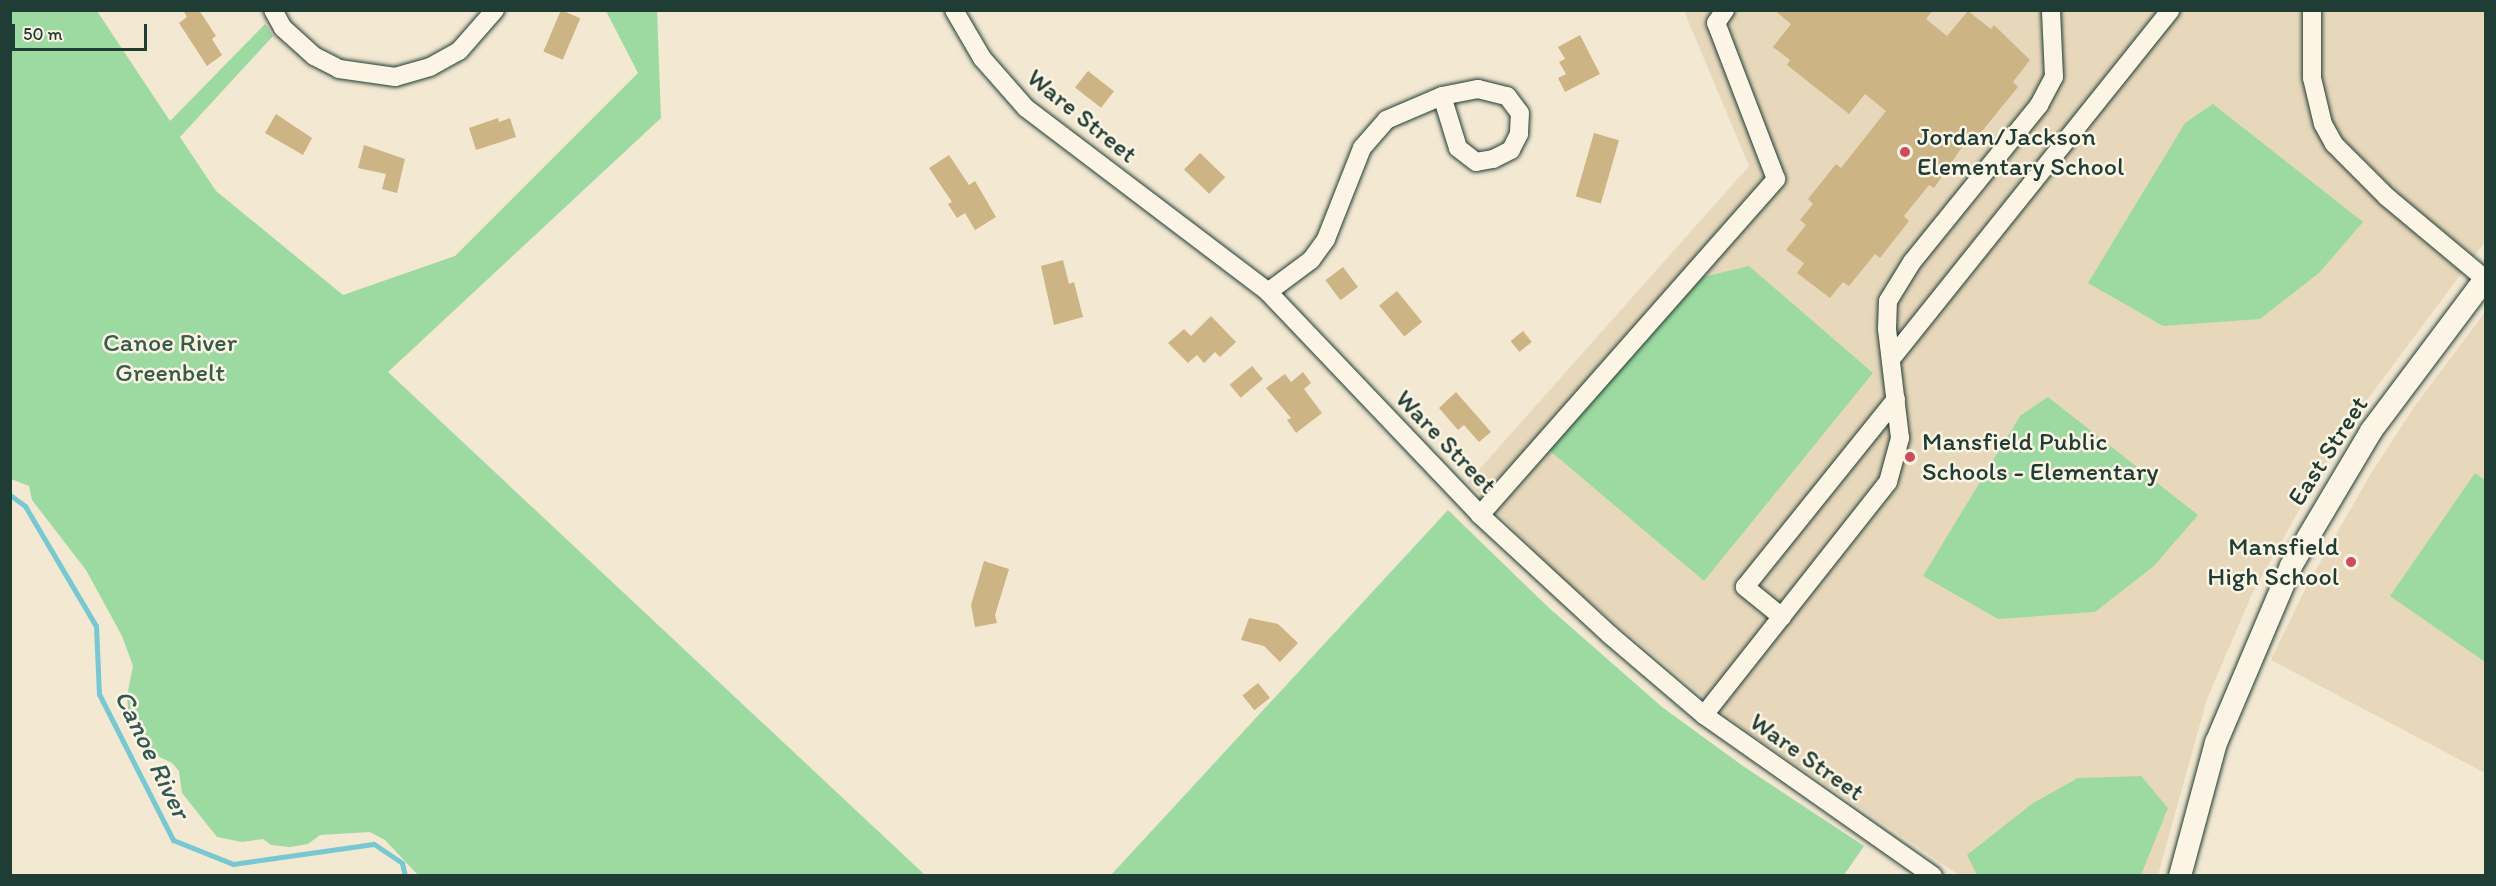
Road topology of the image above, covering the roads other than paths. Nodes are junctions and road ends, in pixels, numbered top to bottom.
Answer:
1 (273, 10) edge
2 (495, 10) edge
3 (954, 10) edge
4 (1725, 10) edge
5 (2051, 10) edge
6 (2171, 10) edge
7 (2312, 10) edge
8 (1442, 96) junction
9 (2485, 278) edge
10 (1268, 292) junction
11 (1891, 359) junction
12 (1896, 399) junction
13 (1480, 514) junction
14 (1782, 617) junction
15 (1704, 715) junction
16 (1933, 876) edge
17 (2180, 876) edge

1 - 2 street
3 - 10 street, Ware Street
4 - 13 street
5 - 11 street
6 - 11 street
7 - 9 street
8 - 8 street
8 - 10 street
9 - 17 main road, East Street
10 - 13 street, Ware Street
11 - 12 street
12 - 14 street
12 - 14 street
13 - 15 street, Ware Street
14 - 15 street
15 - 16 street, Ware Street

